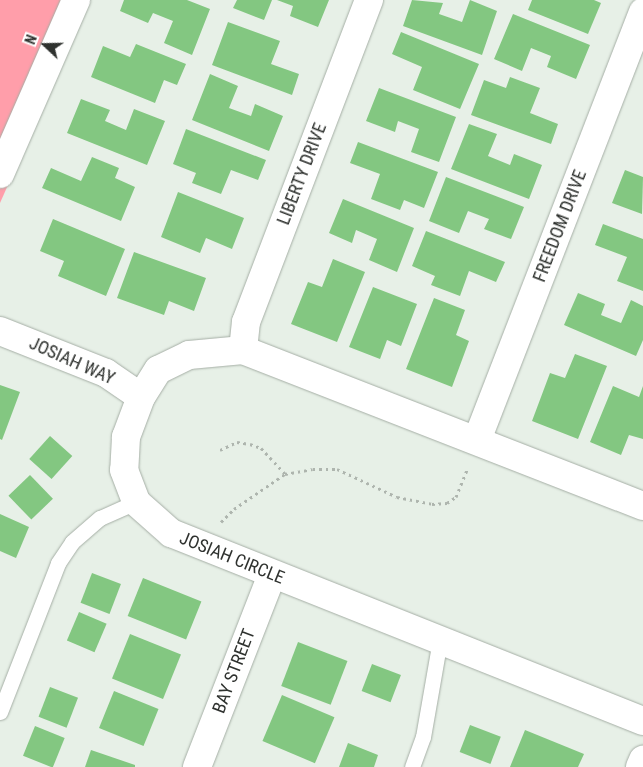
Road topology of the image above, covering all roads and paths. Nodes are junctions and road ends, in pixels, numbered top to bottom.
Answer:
1 (76, 0) edge
2 (369, 0) edge
3 (643, 12) edge
4 (0, 174) edge
5 (0, 331) edge
6 (243, 350) junction
7 (141, 396) junction
8 (220, 450) dead end
9 (474, 450) junction
10 (285, 474) junction
11 (136, 502) junction
12 (643, 506) edge
13 (215, 529) dead end
14 (272, 575) junction
15 (440, 640) junction
16 (0, 712) edge
17 (643, 721) edge
18 (643, 760) edge
19 (197, 767) edge
20 (412, 767) edge
21 (640, 767) edge

1 - 4 street
2 - 6 street, LIBERTY DRIVE
3 - 9 street, FREEDOM DRIVE
5 - 7 street, JOSIAH WAY
6 - 7 street, JOSIAH CIRCLE
6 - 9 street, JOSIAH CIRCLE
7 - 11 street, JOSIAH CIRCLE
8 - 10 path
9 - 10 path
9 - 12 street, JOSIAH CIRCLE
10 - 13 path
11 - 14 street, JOSIAH CIRCLE
11 - 16 lane
14 - 15 street, JOSIAH CIRCLE
14 - 19 street, BAY STREET
15 - 17 street, JOSIAH CIRCLE
15 - 20 lane
18 - 21 street

